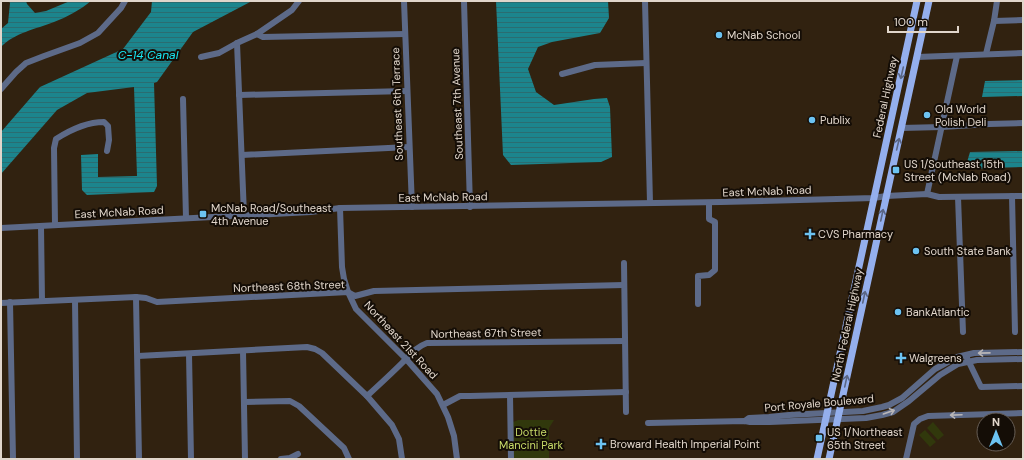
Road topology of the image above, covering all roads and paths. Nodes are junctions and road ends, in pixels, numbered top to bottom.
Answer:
1 (125, 1) edge
2 (299, 1) edge
3 (404, 1) edge
4 (464, 1) edge
5 (645, 1) edge
6 (917, 1) edge
7 (929, 1) edge
8 (997, 1) edge
9 (1023, 20) edge
10 (994, 21) junction
11 (257, 34) junction
12 (405, 34) junction
13 (910, 35) junction
14 (237, 43) junction
15 (906, 52) junction
16 (1023, 53) edge
17 (986, 54) junction
18 (957, 56) junction
19 (201, 57) dead end
20 (917, 57) junction
21 (646, 63) junction
22 (562, 74) dead end
23 (913, 74) junction
24 (1, 89) edge
25 (407, 91) junction
26 (239, 95) junction
27 (183, 99) dead end
28 (1023, 123) edge
29 (942, 127) junction
30 (902, 128) junction
31 (409, 147) junction
32 (107, 151) dead end
33 (242, 155) junction
34 (927, 194) junction
35 (886, 196) junction
36 (1012, 196) junction
37 (1023, 196) edge
38 (958, 197) junction
39 (874, 198) junction
40 (709, 202) junction
41 (650, 203) junction
42 (412, 207) junction
43 (470, 207) junction
44 (340, 208) junction
45 (244, 216) junction
46 (186, 218) junction
47 (55, 225) junction
48 (41, 226) junction
49 (1, 228) edge
50 (624, 263) dead end
51 (624, 286) junction
52 (348, 292) junction
53 (136, 297) junction
54 (75, 300) junction
55 (42, 301) junction
56 (10, 302) junction
57 (852, 302) junction
58 (1, 303) edge
59 (698, 304) dead end
60 (859, 320) junction
61 (847, 321) junction
62 (963, 332) dead end
63 (1015, 332) dead end
64 (855, 340) junction
65 (625, 341) junction
66 (243, 351) junction
67 (1023, 352) edge
68 (189, 354) junction
69 (965, 354) junction
70 (138, 356) junction
71 (406, 359) junction
72 (1021, 360) edge
73 (968, 361) junction
74 (1023, 386) edge
75 (626, 392) junction
76 (510, 395) junction
77 (368, 396) junction
78 (244, 402) junction
79 (443, 405) junction
80 (626, 412) dead end
81 (1023, 414) edge
82 (826, 416) junction
83 (838, 416) junction
84 (648, 423) dead end
85 (298, 454) dead end
86 (13, 459) edge
87 (77, 459) edge
88 (140, 459) edge
89 (191, 459) edge
90 (245, 459) edge
91 (281, 459) edge
92 (349, 459) edge
93 (402, 459) edge
94 (457, 459) edge
95 (511, 459) edge
96 (817, 459) edge
97 (829, 459) edge
98 (906, 459) edge

1 - 24 street
2 - 11 street
3 - 12 street, Southeast 6th Terrace
4 - 43 street, Southeast 7th Avenue
5 - 21 street
6 - 13 main road, Federal Highway
7 - 20 main road, Federal Highway
8 - 10 street
9 - 10 street
10 - 17 street
11 - 12 street
11 - 14 street
12 - 25 street, Southeast 6th Terrace
13 - 15 main road, Federal Highway
13 - 20 main road
14 - 19 street
14 - 26 street
15 - 23 main road
15 -> 39 main road, Federal Highway
16 - 17 street
17 - 18 street
18 - 20 street
18 - 29 street
20 - 23 main road, Federal Highway
21 - 22 street
21 - 41 street
23 - 30 main road, Federal Highway
25 - 26 street
25 - 31 street, Southeast 6th Terrace
26 - 33 street
27 - 46 street
28 - 29 street
29 - 30 street
29 - 34 street
35 -> 30 main road, Federal Highway
31 - 33 street
31 - 42 street, Southeast 6th Terrace
32 - 47 street
33 - 45 street
34 - 35 street, East McNab Road
34 - 38 street, East McNab Road
35 - 39 street, East McNab Road
60 -> 35 main road, North Federal Highway
36 - 37 street, East McNab Road
36 - 38 street, East McNab Road
36 - 63 street
38 - 62 street
39 - 40 street, East McNab Road
39 - 57 main road, North Federal Highway
40 - 41 street, East McNab Road
40 - 59 street
41 - 43 street, East McNab Road
42 - 43 street, East McNab Road
42 - 44 street, East McNab Road
44 - 45 street, East McNab Road
44 - 52 street, Northeast 21st Road
45 - 46 street, East McNab Road
46 - 47 street, East McNab Road
47 - 48 street, East McNab Road
48 - 49 street, East McNab Road
48 - 55 street
50 - 51 street
51 - 52 street, Northeast 68th Street
51 - 65 street
52 - 53 street, Northeast 68th Street
52 - 71 street, Northeast 21st Road
53 - 54 street, Northeast 68th Street
53 - 70 street
54 - 55 street, Northeast 68th Street
54 - 87 street
55 - 56 street, Northeast 68th Street
56 - 58 street, Northeast 68th Street
56 - 86 street
57 - 60 main road
57 - 61 main road, North Federal Highway
60 - 64 main road, North Federal Highway
61 - 64 main road
61 - 82 main road, North Federal Highway
83 -> 64 main road, North Federal Highway
65 - 71 street, Northeast 67th Street
65 - 75 street
66 - 68 street
66 - 77 street
66 - 78 street
67 -> 69 street, Port Royale Boulevard
68 - 70 street
68 - 89 street
69 - 73 street
69 - 83 street, Port Royale Boulevard
70 - 88 street
71 - 77 street, Northeast 67th Street
71 - 79 street, Northeast 21st Road
72 - 73 street, Port Royale Boulevard
73 - 74 street
83 -> 73 street, Port Royale Boulevard
75 - 76 street
75 - 80 street
76 - 79 street
76 - 95 street
77 - 93 street
78 - 90 street
78 - 92 street
79 - 94 street, Northeast 21st Road
81 -> 98 street
82 - 83 street, Port Royale Boulevard
82 - 84 street, Port Royale Boulevard
82 - 96 main road, North Federal Highway
83 - 97 main road, North Federal Highway
85 - 91 street

